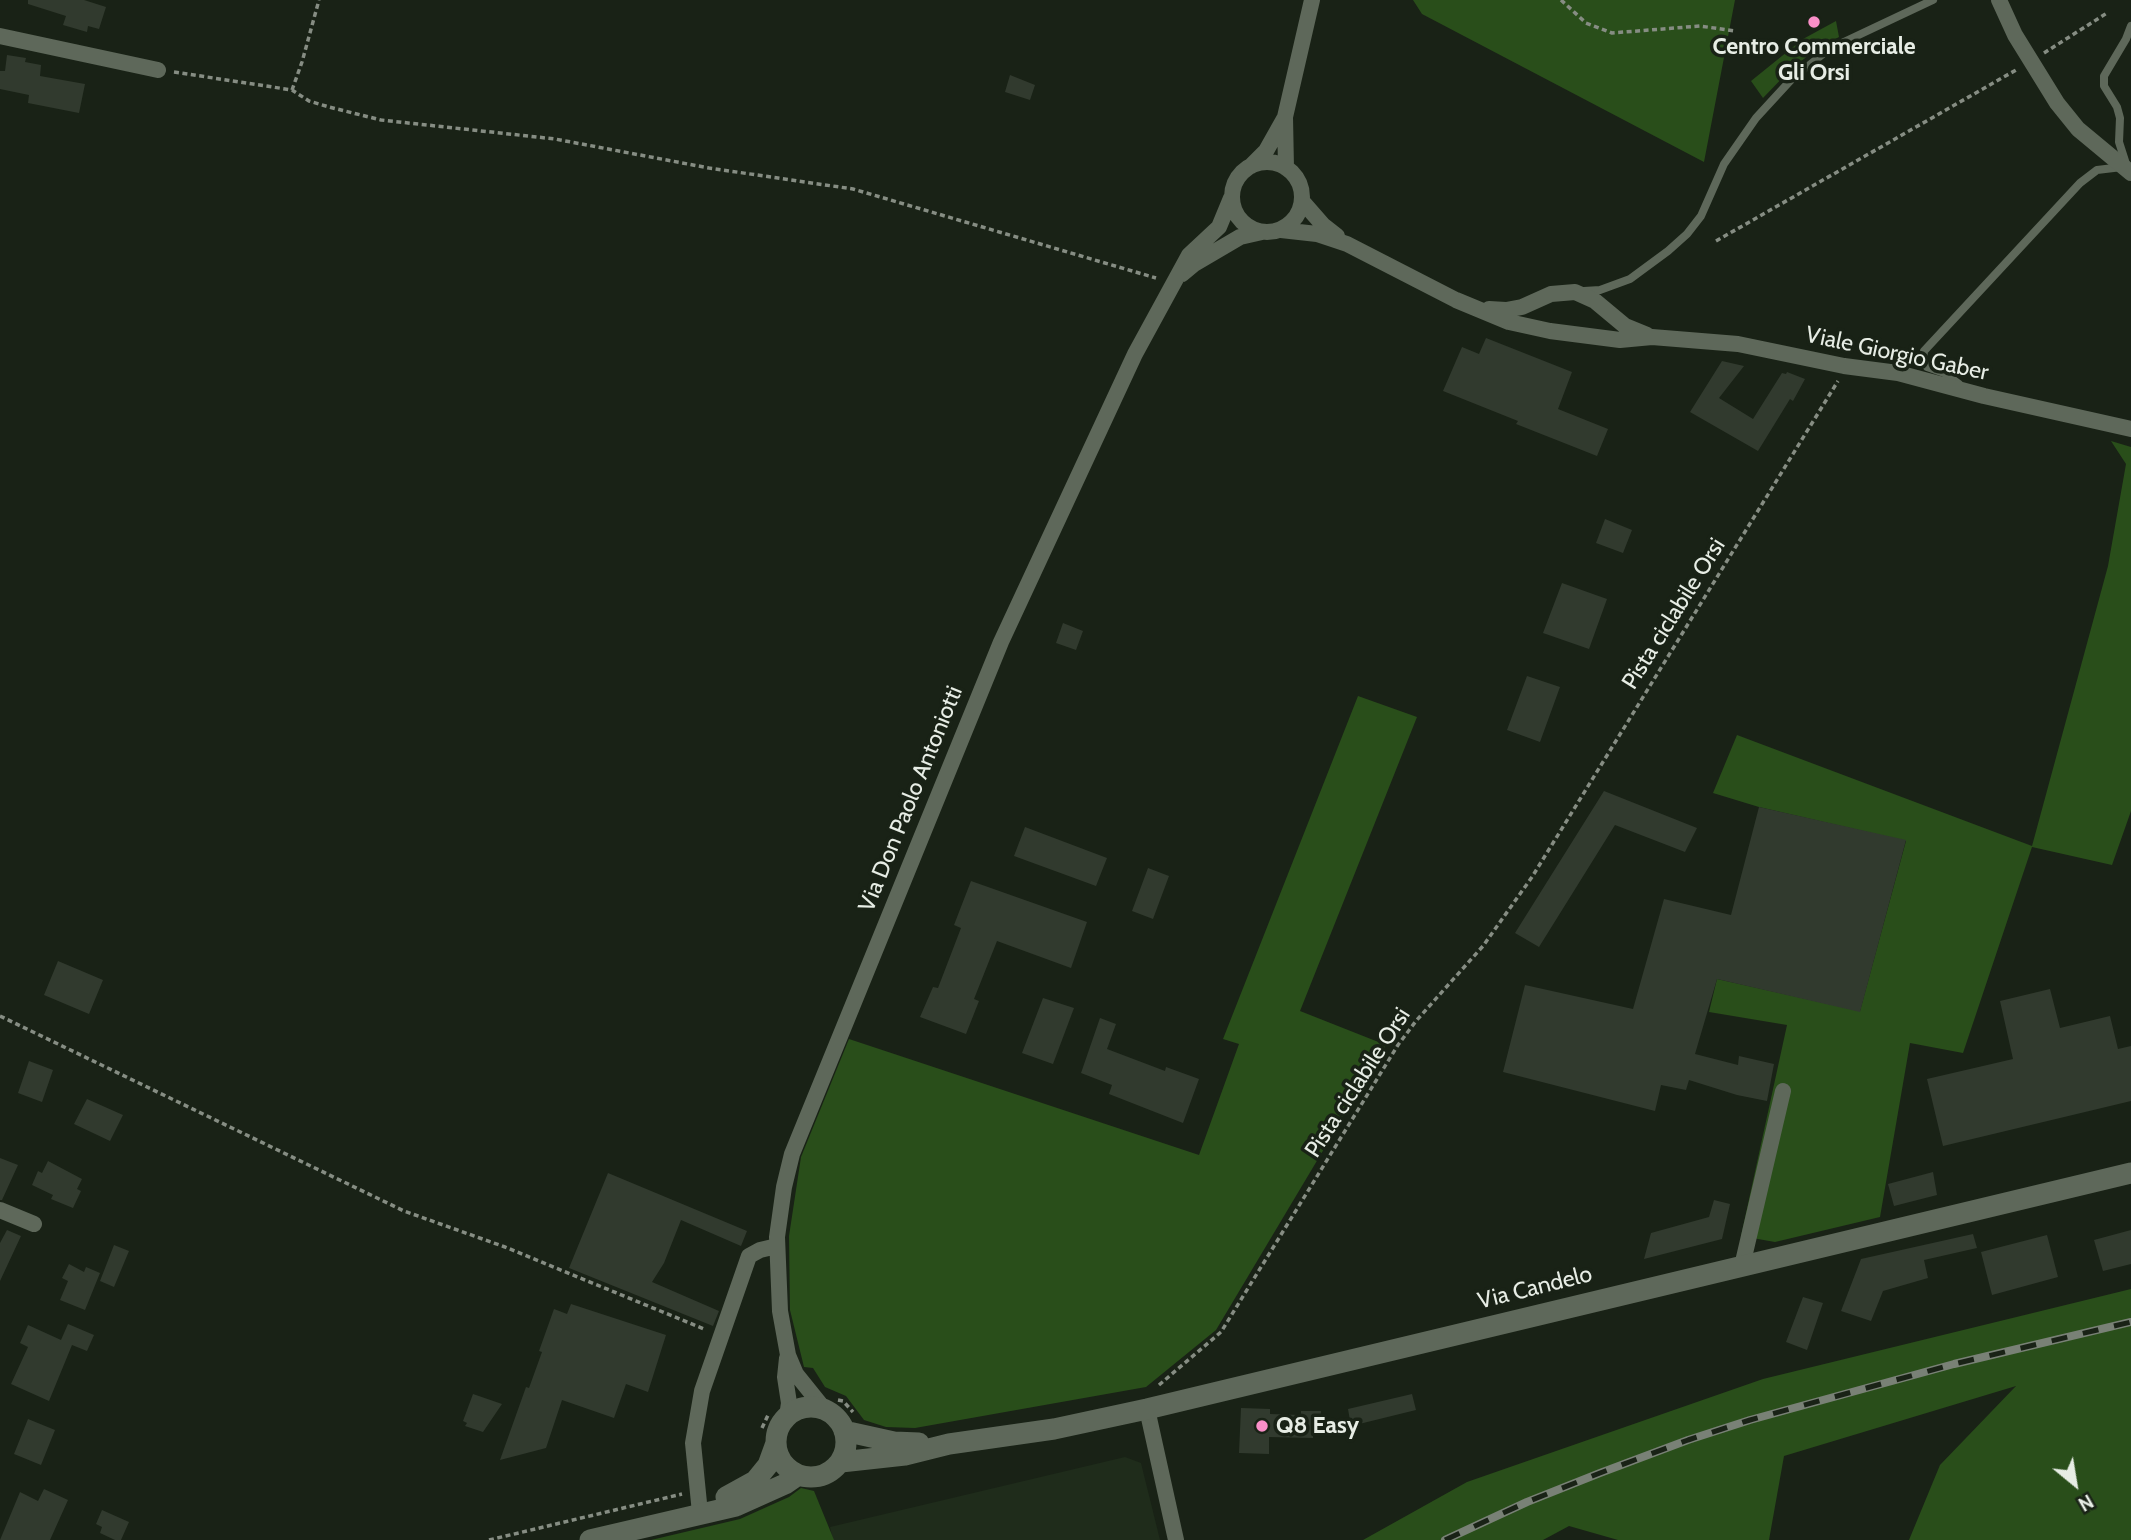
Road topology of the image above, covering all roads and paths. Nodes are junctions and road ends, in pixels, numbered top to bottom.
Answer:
1 (319, 0) edge
2 (1561, 0) edge
3 (1933, 0) edge
4 (1999, 0) edge
5 (1313, 1) edge
6 (2107, 13) dead end
7 (2131, 26) edge
8 (1735, 31) dead end
9 (0, 36) edge
10 (2030, 61) junction
11 (158, 70) joint
12 (292, 90) junction
13 (1285, 117) junction
14 (1250, 167) junction
15 (1286, 168) junction
16 (2127, 171) edge
17 (1231, 198) junction
18 (1302, 201) junction
19 (1281, 230) junction
20 (1262, 232) junction
21 (1716, 241) dead end
22 (1347, 244) junction
23 (1173, 283) junction
24 (1574, 292) junction
25 (1479, 308) junction
26 (1652, 337) junction
27 (1844, 366) junction
28 (1970, 392) junction
29 (2131, 429) edge
30 (0, 1016) edge
31 (1783, 1091) dead end
32 (2131, 1173) edge
33 (0, 1210) edge
34 (34, 1224) dead end
35 (755, 1238) dead end
36 (777, 1247) junction
37 (749, 1256) junction
38 (1742, 1266) junction
39 (721, 1336) junction
40 (788, 1355) junction
41 (1149, 1400) junction
42 (827, 1404) junction
43 (779, 1411) junction
44 (851, 1424) junction
45 (768, 1438) junction
46 (949, 1444) junction
47 (841, 1462) junction
48 (798, 1475) junction
49 (698, 1491) junction
50 (700, 1513) junction
51 (489, 1540) edge
52 (590, 1540) edge
53 (1176, 1540) edge

1 - 12 path
2 - 8 path
3 - 24 lane
4 - 10 street
5 - 13 street
6 - 10 path
7 - 16 lane
9 - 11 street
10 - 16 street
10 - 21 path
11 - 12 path
12 - 23 path
13 - 14 street
13 - 15 street
14 - 15 street
14 - 17 street
15 - 18 street
16 - 28 lane
17 - 20 street
17 - 23 street, Via Don Paolo Antoniotti
18 - 19 street
18 - 22 street, Viale Giorgio Gaber
19 - 20 street
19 - 22 street, Viale Giorgio Gaber
20 - 23 street, Via Don Paolo Antoniotti
22 - 25 street, Viale Giorgio Gaber
23 - 36 street, Via Don Paolo Antoniotti
24 - 25 street, Viale Giorgio Gaber
24 - 26 street, Viale Giorgio Gaber
25 - 26 street, Viale Giorgio Gaber
26 - 27 street, Viale Giorgio Gaber
27 - 28 street, Viale Giorgio Gaber
27 - 41 path, Pista ciclabile Orsi
28 - 29 street, Viale Giorgio Gaber
30 - 39 path
31 - 38 street
32 - 38 street, Via Candelo
33 - 34 street
35 - 37 street
36 - 37 street
36 - 40 street, Via Don Paolo Antoniotti
37 - 39 street
38 - 41 street, Via Candelo
39 - 49 street
40 - 42 street, Via Don Paolo Antoniotti
40 - 43 street, Via Don Paolo Antoniotti
41 - 46 street, Via Candelo
41 - 53 street
42 - 43 street
42 - 44 street
42 - 44 path
43 - 45 path
43 - 45 street
44 - 46 street, Via Candelo
44 - 47 street
45 - 48 street
45 - 50 street
46 - 47 street, Via Candelo
47 - 48 street, Via Candelo
48 - 50 street
49 - 50 street
49 - 51 path
50 - 52 street

